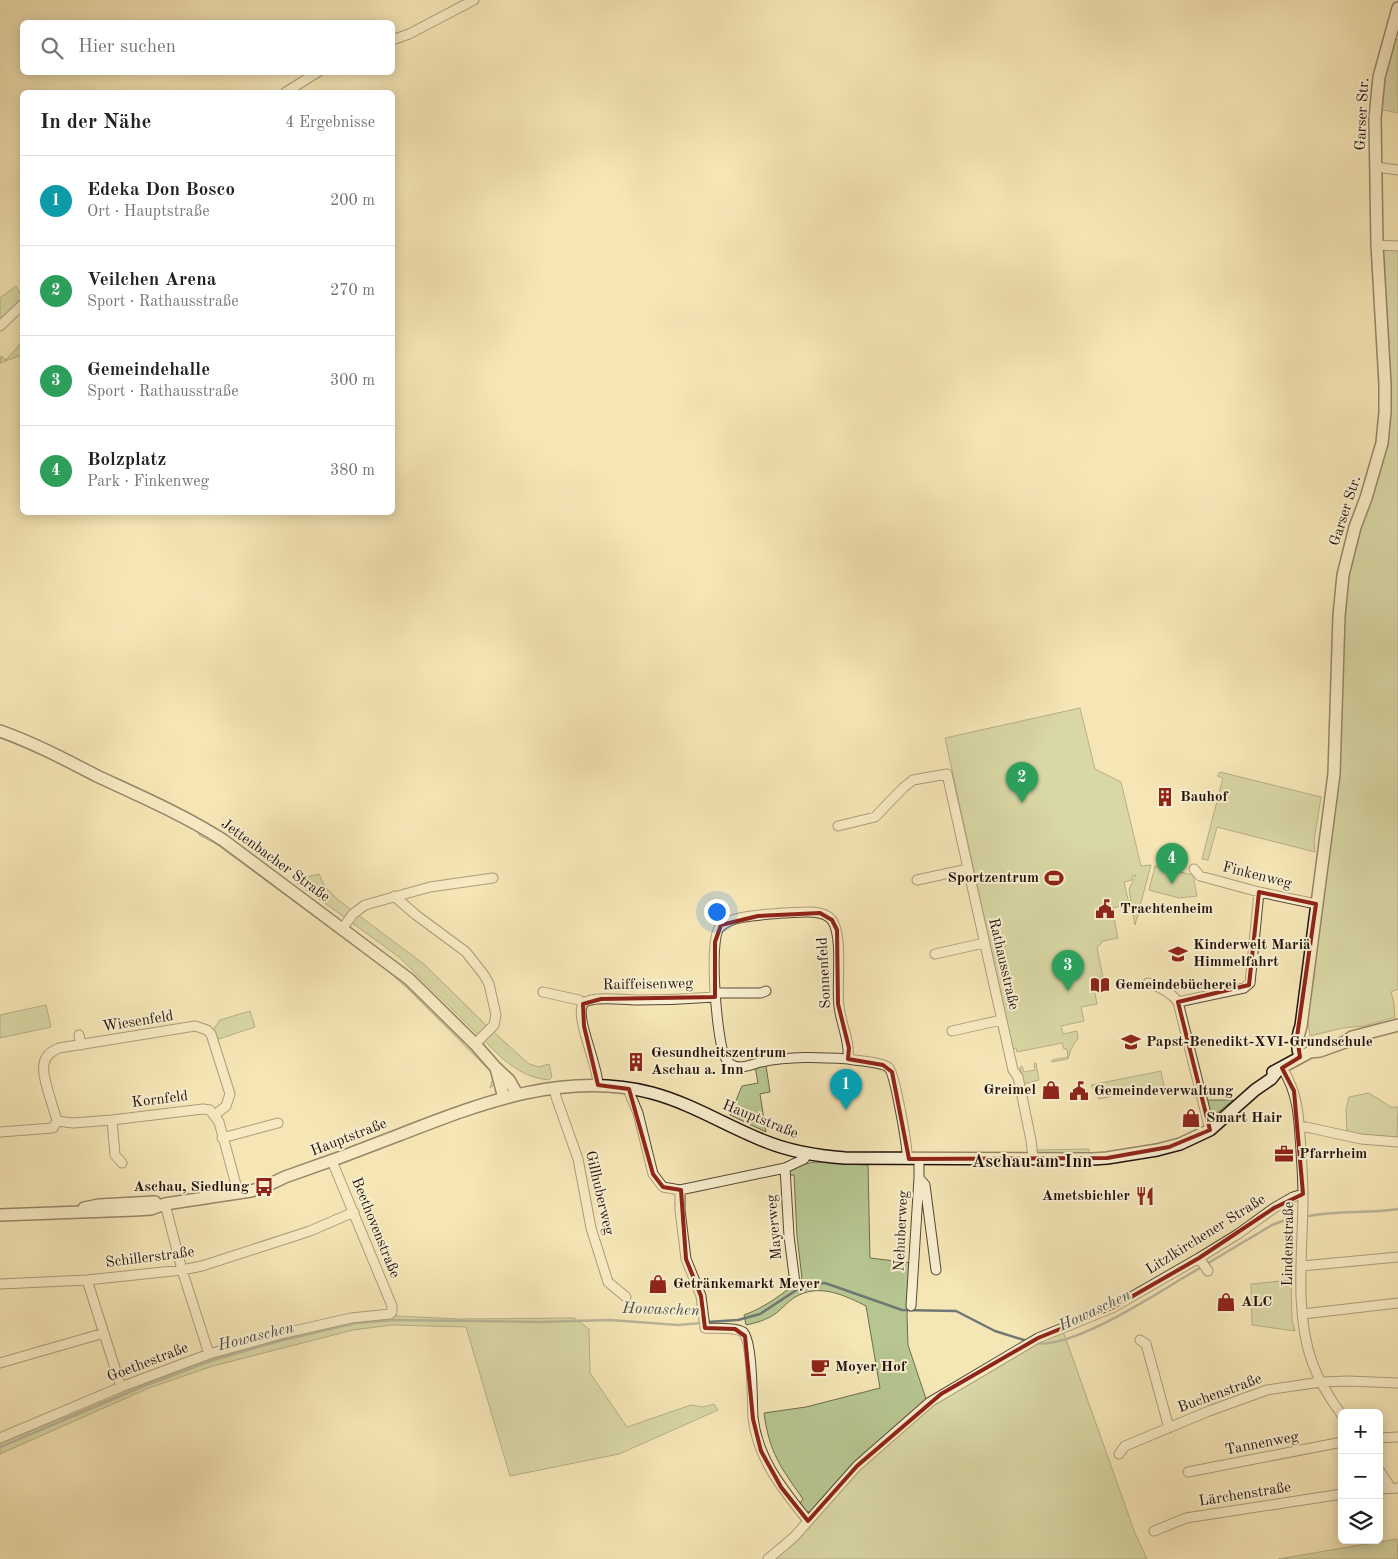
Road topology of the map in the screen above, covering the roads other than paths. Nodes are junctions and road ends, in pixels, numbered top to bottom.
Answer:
1 (474, 0) edge
2 (1398, 8) edge
3 (395, 39) edge
4 (313, 75) edge
5 (289, 90) edge
6 (1376, 167) junction
7 (1398, 170) edge
8 (1377, 245) junction
9 (1398, 246) edge
10 (20, 306) edge
11 (0, 326) edge
12 (0, 731) edge
13 (838, 826) dead end
14 (968, 869) junction
15 (1194, 869) dead end
16 (493, 878) dead end
17 (916, 880) dead end
18 (1259, 892) junction
19 (394, 896) junction
20 (1316, 904) junction
21 (342, 929) junction
22 (984, 943) junction
23 (935, 954) dead end
24 (1148, 983) dead end
25 (766, 991) dead end
26 (542, 992) dead end
27 (715, 995) junction
28 (1178, 1002) junction
29 (583, 1004) junction
30 (1001, 1020) junction
31 (1398, 1025) edge
32 (952, 1031) dead end
33 (79, 1035) dead end
34 (475, 1044) junction
35 (81, 1045) junction
36 (1306, 1054) junction
37 (848, 1059) junction
38 (496, 1068) junction
39 (1280, 1069) junction
40 (598, 1086) junction
41 (554, 1088) junction
42 (630, 1089) junction
43 (517, 1094) junction
44 (504, 1098) junction
45 (215, 1116) junction
46 (112, 1120) junction
47 (57, 1121) junction
48 (278, 1123) dead end
49 (1300, 1128) junction
50 (1210, 1130) junction
51 (0, 1132) edge
52 (222, 1138) junction
53 (1398, 1142) edge
54 (807, 1154) junction
55 (913, 1159) junction
56 (1032, 1159) junction
57 (332, 1161) junction
58 (122, 1163) dead end
59 (785, 1168) junction
60 (919, 1178) junction
61 (680, 1190) junction
62 (238, 1192) junction
63 (1303, 1194) junction
64 (165, 1204) junction
65 (354, 1212) junction
66 (0, 1215) edge
67 (1398, 1257) edge
68 (1201, 1260) junction
69 (1302, 1266) junction
70 (182, 1270) junction
71 (936, 1270) dead end
72 (1208, 1271) dead end
73 (87, 1280) junction
74 (795, 1283) dead end
75 (0, 1284) edge
76 (626, 1297) dead end
77 (1398, 1303) edge
78 (392, 1306) joint
79 (911, 1306) dead end
80 (1303, 1314) junction
81 (104, 1333) junction
82 (1140, 1340) dead end
83 (209, 1354) junction
84 (0, 1363) edge
85 (1321, 1382) junction
86 (1398, 1384) edge
87 (121, 1387) junction
88 (1338, 1409) edge
89 (1169, 1428) junction
90 (1398, 1437) edge
91 (0, 1438) edge
92 (1383, 1438) edge
93 (1338, 1443) edge
94 (1119, 1454) dead end
95 (1188, 1472) dead end
96 (1383, 1475) edge
97 (1394, 1488) edge
98 (1338, 1495) edge
99 (808, 1521) junction
100 (1154, 1531) dead end
101 (768, 1559) edge

1 - 3 street
2 - 6 main road, Garser Str.
4 - 5 street
6 - 7 street
6 - 8 main road, Garser Str.
8 - 9 street
8 - 20 main road, Garser Str.
10 - 11 street
12 - 21 main road, Jettenbacher Straße
13 - 14 street, Rathausstraße
14 - 17 street
14 - 22 street, Rathausstraße
15 - 18 street, Finkenweg
16 - 19 street
18 - 20 street, Finkenweg
18 - 28 street
19 - 21 street
19 - 34 street
20 - 36 main road, Garser Str.
21 - 34 main road, Jettenbacher Straße
22 - 23 street
22 - 30 street, Rathausstraße
24 - 28 street
25 - 27 street
26 - 29 street, Raiffeisenweg
27 - 29 street, Raiffeisenweg
27 - 37 street, Sonnenfeld
27 - 37 street, Sonnenfeld
28 - 50 street
29 - 40 street, Raiffeisenweg
30 - 32 street
30 - 56 street, Rathausstraße
31 - 36 main road, Hauptstraße
33 - 35 street
34 - 38 main road, Jettenbacher Straße
35 - 45 street, Wiesenfeld
35 - 47 street, Wiesenfeld
36 - 39 main road, Hauptstraße
37 - 55 street, Sonnenfeld
38 - 43 main road, Jettenbacher Straße
38 - 44 main road, Jettenbacher Straße
39 - 49 street, Lindenstraße
39 - 50 main road, Hauptstraße
40 - 41 main road, Hauptstraße
40 - 42 main road, Hauptstraße
41 - 43 main road, Hauptstraße
41 - 76 street, Gillhuberweg
42 - 54 main road, Hauptstraße
42 - 61 street
43 - 44 main road, Hauptstraße
44 - 57 main road, Hauptstraße
45 - 46 street, Kornfeld
45 - 52 street
46 - 47 street, Kornfeld
46 - 58 street, Kornfeld
47 - 51 street, Kornfeld
48 - 52 street
49 - 53 street
49 - 63 street, Lindenstraße
50 - 56 main road, Hauptstraße
52 - 62 street
54 - 55 main road, Hauptstraße
54 - 59 street
55 - 56 main road, Hauptstraße
55 - 60 street, Nehuberweg
57 - 62 main road, Hauptstraße
57 - 65 street, Beethovenstraße
59 - 61 street
59 - 74 street, Mayerweg
60 - 71 street
60 - 79 street, Nehuberweg
61 - 99 street
62 - 64 main road, Hauptstraße
63 - 68 street, Litzlkirchener Straße
63 - 69 street, Lindenstraße
64 - 66 main road, Hauptstraße
64 - 70 street
65 - 70 street, Schillerstraße
65 - 78 street, Beethovenstraße
67 - 69 street
68 - 72 street
68 - 99 street, Litzlkirchener Straße
69 - 80 street, Lindenstraße
70 - 73 street, Schillerstraße
70 - 83 street
73 - 75 street, Schillerstraße
73 - 81 street
77 - 80 street
78 - 83 street, Goethestraße
80 - 85 street, Lindenstraße
81 - 84 street
81 - 87 street
82 - 89 street
83 - 87 street, Goethestraße
85 - 86 street, Buchenstraße
85 - 88 street, Lindenstraße
85 - 89 street, Buchenstraße
87 - 91 street, Goethestraße
89 - 94 street, Buchenstraße
90 - 92 street
93 - 95 street, Tannenweg
96 - 97 street
98 - 100 street, Lärchenstraße
99 - 101 street, Litzlkirchener Straße

